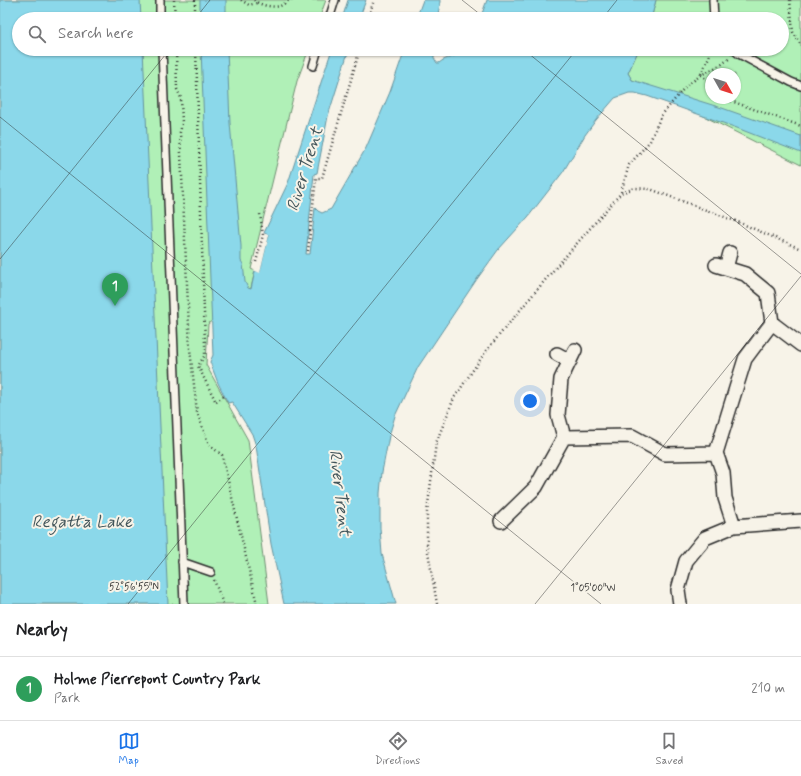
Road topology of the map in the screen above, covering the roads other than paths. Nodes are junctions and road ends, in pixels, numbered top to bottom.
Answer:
1 (160, 0) edge
2 (335, 0) edge
3 (713, 0) edge
4 (160, 12) edge
5 (331, 12) edge
6 (714, 12) edge
7 (162, 56) edge
8 (316, 56) edge
9 (744, 56) edge
10 (313, 66) dead end
11 (801, 86) edge
12 (730, 253) dead end
13 (772, 323) junction
14 (801, 345) edge
15 (557, 354) dead end
16 (564, 437) junction
17 (716, 453) junction
18 (501, 521) dead end
19 (801, 521) edge
20 (734, 526) junction
21 (182, 562) junction
22 (211, 572) road end
23 (184, 604) edge
24 (680, 604) edge

1 - 4 lane
2 - 5 lane
3 - 6 lane
7 - 21 lane
8 - 10 lane
9 - 11 lane
12 - 13 street
13 - 14 street
13 - 17 street
15 - 16 street
16 - 17 street
16 - 18 street
17 - 20 street
19 - 20 street
20 - 24 street
21 - 22 lane
21 - 23 lane

